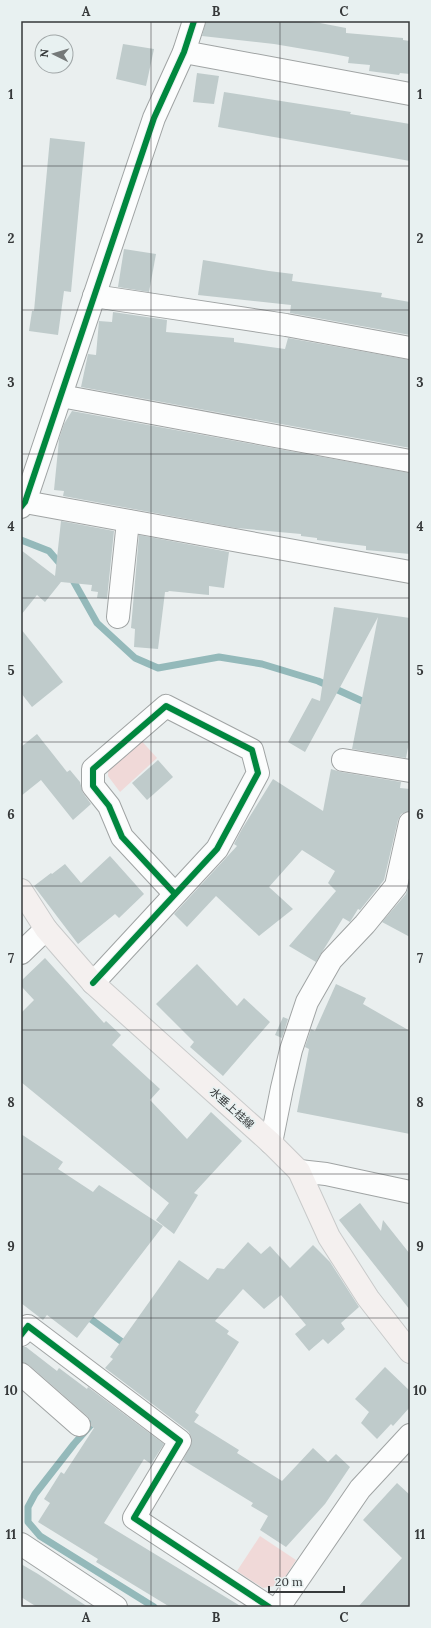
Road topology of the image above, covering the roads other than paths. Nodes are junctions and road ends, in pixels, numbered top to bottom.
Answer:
1 (194, 21) edge
2 (184, 52) junction
3 (410, 94) edge
4 (94, 296) junction
5 (410, 348) edge
6 (61, 396) junction
7 (410, 461) edge
8 (23, 505) edge
9 (128, 521) junction
10 (410, 572) edge
11 (118, 617) dead end
12 (343, 760) dead end
13 (410, 771) edge
14 (410, 824) edge
15 (21, 890) edge
16 (175, 894) junction
17 (46, 929) junction
18 (21, 953) edge
19 (93, 983) junction
20 (271, 1143) junction
21 (299, 1171) junction
22 (410, 1192) edge
23 (21, 1334) edge
24 (410, 1352) edge
25 (21, 1374) edge
26 (79, 1425) dead end
27 (410, 1435) edge
28 (21, 1544) edge
29 (116, 1607) edge
30 (269, 1607) edge
31 (279, 1607) edge

1 - 2 street
2 - 3 street
2 - 4 street
4 - 5 street
4 - 6 street
6 - 7 street
6 - 8 street
8 - 9 street
9 - 10 street
9 - 11 street
12 - 13 street
14 - 20 street
15 - 17 main road, 水垂上桂線
16 - 16 street
16 - 19 street
17 - 18 street
17 - 19 main road, 水垂上桂線
19 - 20 main road, 水垂上桂線
20 - 21 main road, 水垂上桂線
21 - 22 street
21 - 24 main road, 水垂上桂線
23 - 30 street
25 - 26 street
27 - 31 street
28 - 29 street

